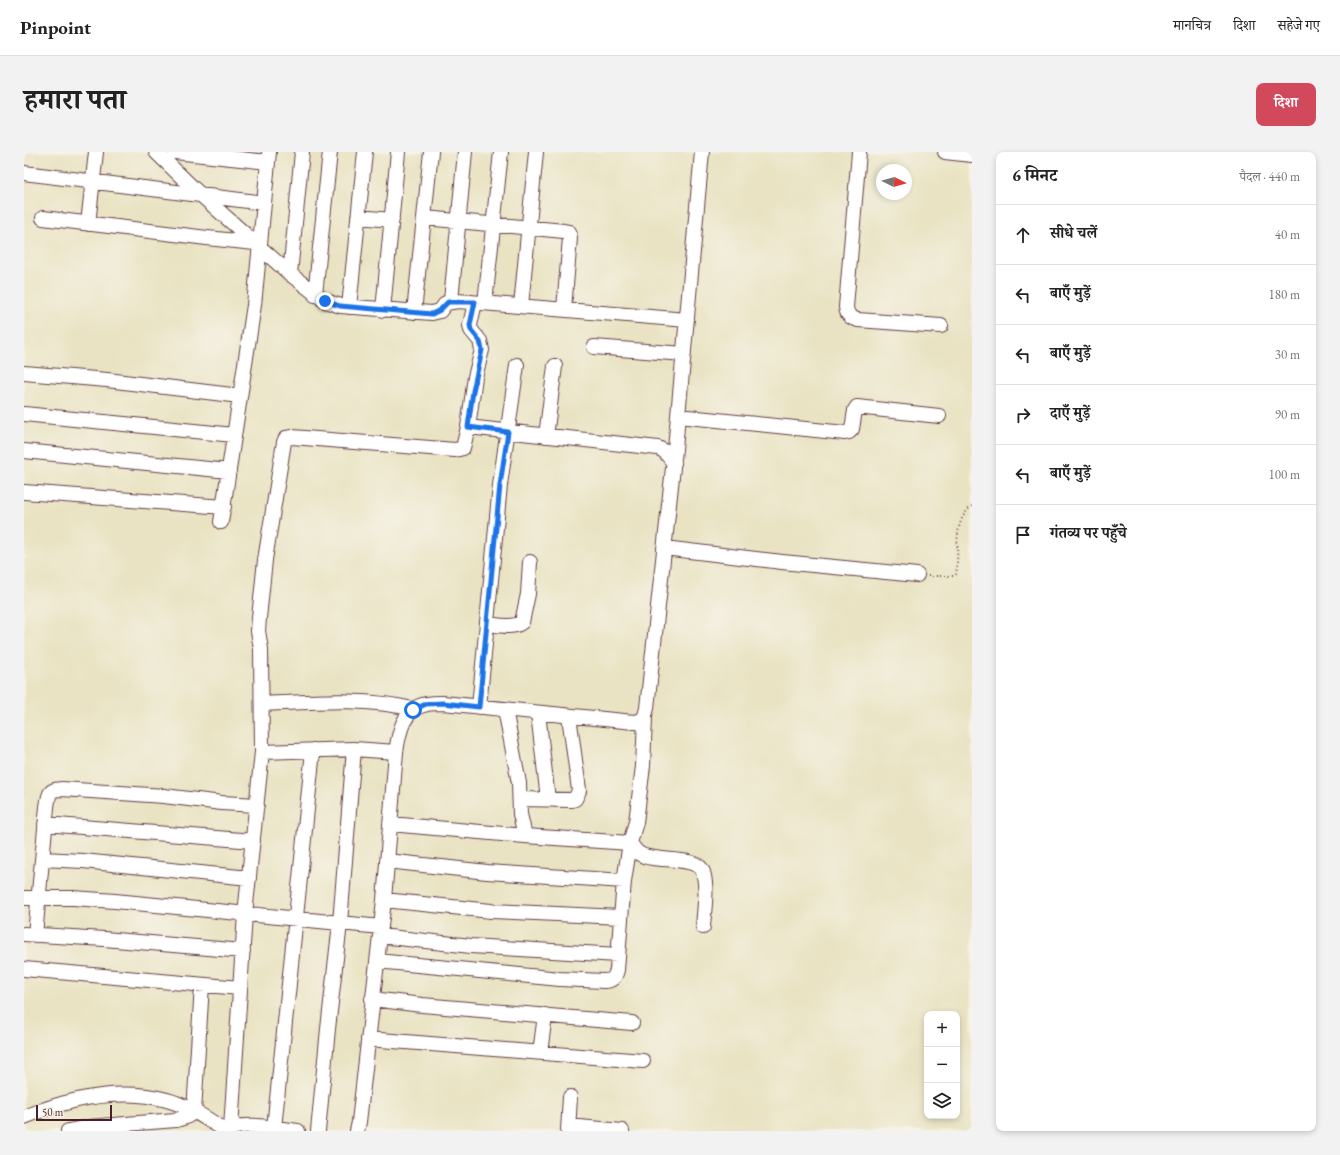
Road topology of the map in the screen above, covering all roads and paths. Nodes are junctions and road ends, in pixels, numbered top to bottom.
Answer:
1 (96, 152) edge
2 (156, 152) edge
3 (175, 152) edge
4 (302, 152) edge
5 (330, 152) edge
6 (365, 152) edge
7 (398, 152) edge
8 (431, 152) edge
9 (465, 152) edge
10 (501, 152) edge
11 (536, 152) edge
12 (702, 152) edge
13 (859, 152) edge
14 (945, 152) edge
15 (972, 155) edge
16 (269, 157) edge
17 (24, 173) edge
18 (93, 182) junction
19 (202, 195) junction
20 (264, 203) junction
21 (358, 217) junction
22 (43, 218) dead end
23 (425, 218) junction
24 (392, 220) junction
25 (458, 222) junction
26 (88, 224) junction
27 (493, 225) junction
28 (528, 228) junction
29 (257, 245) junction
30 (290, 274) junction
31 (315, 294) junction
32 (451, 302) junction
33 (480, 303) junction
34 (521, 306) junction
35 (349, 307) junction
36 (564, 309) junction
37 (383, 310) junction
38 (414, 312) junction
39 (687, 320) junction
40 (942, 326) dead end
41 (594, 347) dead end
42 (684, 354) junction
43 (517, 365) dead end
44 (555, 366) dead end
45 (24, 373) edge
46 (240, 396) junction
47 (24, 414) edge
48 (678, 416) junction
49 (939, 416) dead end
50 (468, 427) junction
51 (508, 432) junction
52 (234, 435) junction
53 (546, 436) junction
54 (24, 451) edge
55 (674, 463) junction
56 (229, 472) junction
57 (24, 492) edge
58 (972, 506) edge
59 (224, 507) junction
60 (221, 522) dead end
61 (664, 548) junction
62 (530, 562) dead end
63 (917, 575) joint
64 (488, 624) junction
65 (262, 704) junction
66 (479, 707) junction
67 (413, 710) junction
68 (505, 710) junction
69 (538, 713) junction
70 (569, 716) junction
71 (645, 718) junction
72 (354, 749) junction
73 (313, 750) junction
74 (262, 752) junction
75 (396, 752) junction
76 (520, 799) junction
77 (548, 799) junction
78 (257, 805) junction
79 (45, 824) junction
80 (390, 824) junction
81 (526, 836) junction
82 (253, 841) junction
83 (630, 843) junction
84 (42, 859) junction
85 (387, 861) junction
86 (249, 878) junction
87 (624, 881) junction
88 (31, 898) edge
89 (384, 900) junction
90 (245, 914) junction
91 (621, 917) junction
92 (295, 919) junction
93 (340, 923) junction
94 (703, 927) dead end
95 (380, 932) junction
96 (30, 934) edge
97 (243, 951) junction
98 (618, 956) junction
99 (377, 961) junction
100 (24, 969) edge
101 (202, 985) junction
102 (240, 988) junction
103 (372, 1000) junction
104 (545, 1015) junction
105 (632, 1023) dead end
106 (368, 1039) junction
107 (540, 1053) junction
108 (643, 1062) dead end
109 (570, 1097) dead end
110 (194, 1112) junction
111 (24, 1117) edge
112 (274, 1128) junction
113 (568, 1128) edge
114 (228, 1130) edge
115 (68, 1131) edge
116 (298, 1131) edge
117 (318, 1131) edge
118 (357, 1131) edge
119 (622, 1131) edge

1 - 18 street
2 - 19 street
3 - 16 street
4 - 30 street
5 - 31 street
6 - 21 street
7 - 24 street
8 - 23 street
9 - 25 street
10 - 27 street
11 - 28 street
12 - 39 street
13 - 40 street
14 - 15 street
16 - 20 street
17 - 18 street
18 - 19 street
18 - 26 street
19 - 20 street
19 - 29 street
20 - 29 street
21 - 24 street
21 - 35 street
22 - 26 street
23 - 25 street
23 - 38 street
24 - 37 street
25 - 27 street
25 - 32 street
26 - 29 street
27 - 28 street
27 - 33 street
28 - 34 street
28 - 36 street
29 - 30 street
29 - 46 street
30 - 31 street
31 - 35 street
32 - 33 street
32 - 38 street
33 - 34 street
33 - 50 street
34 - 36 street
35 - 37 street
36 - 39 street
37 - 38 street
39 - 42 street
41 - 42 street
42 - 48 street
43 - 51 street
44 - 53 street
45 - 46 street
46 - 52 street
47 - 52 street
48 - 49 street
48 - 55 street
50 - 51 street
50 - 65 street
51 - 53 street
51 - 64 street
52 - 56 street
53 - 55 street
54 - 56 street
55 - 61 street
56 - 59 street
57 - 59 street
58 - 63 path
59 - 60 street
61 - 63 street
61 - 71 street
62 - 64 street
64 - 66 street
65 - 67 street
65 - 74 street
66 - 67 street
66 - 68 street
67 - 75 street
68 - 69 street
68 - 76 street
69 - 70 street
69 - 77 street
70 - 71 street
70 - 77 street
71 - 83 street
72 - 73 street
72 - 75 street
72 - 93 street
73 - 74 street
73 - 92 street
74 - 78 street
75 - 80 street
76 - 77 street
76 - 81 street
78 - 79 street
78 - 82 street
79 - 82 street
79 - 84 street
80 - 81 street
80 - 85 street
81 - 83 street
82 - 86 street
83 - 87 street
83 - 94 street
84 - 86 street
84 - 88 street
85 - 87 street
85 - 89 street
86 - 90 street
87 - 91 street
88 - 90 street
88 - 96 street
89 - 91 street
89 - 95 street
90 - 92 street
90 - 97 street
91 - 98 street
92 - 93 street
92 - 112 street
93 - 95 street
93 - 117 street
95 - 98 street
95 - 99 street
96 - 97 street
97 - 102 street
98 - 99 street
99 - 103 street
100 - 101 street
101 - 102 street
101 - 110 street
102 - 114 street
103 - 104 street
103 - 106 street
104 - 105 street
104 - 107 street
106 - 107 street
106 - 118 street
107 - 108 street
109 - 113 street
110 - 111 street
110 - 114 street
110 - 115 street
112 - 114 street
112 - 116 street
113 - 119 street

